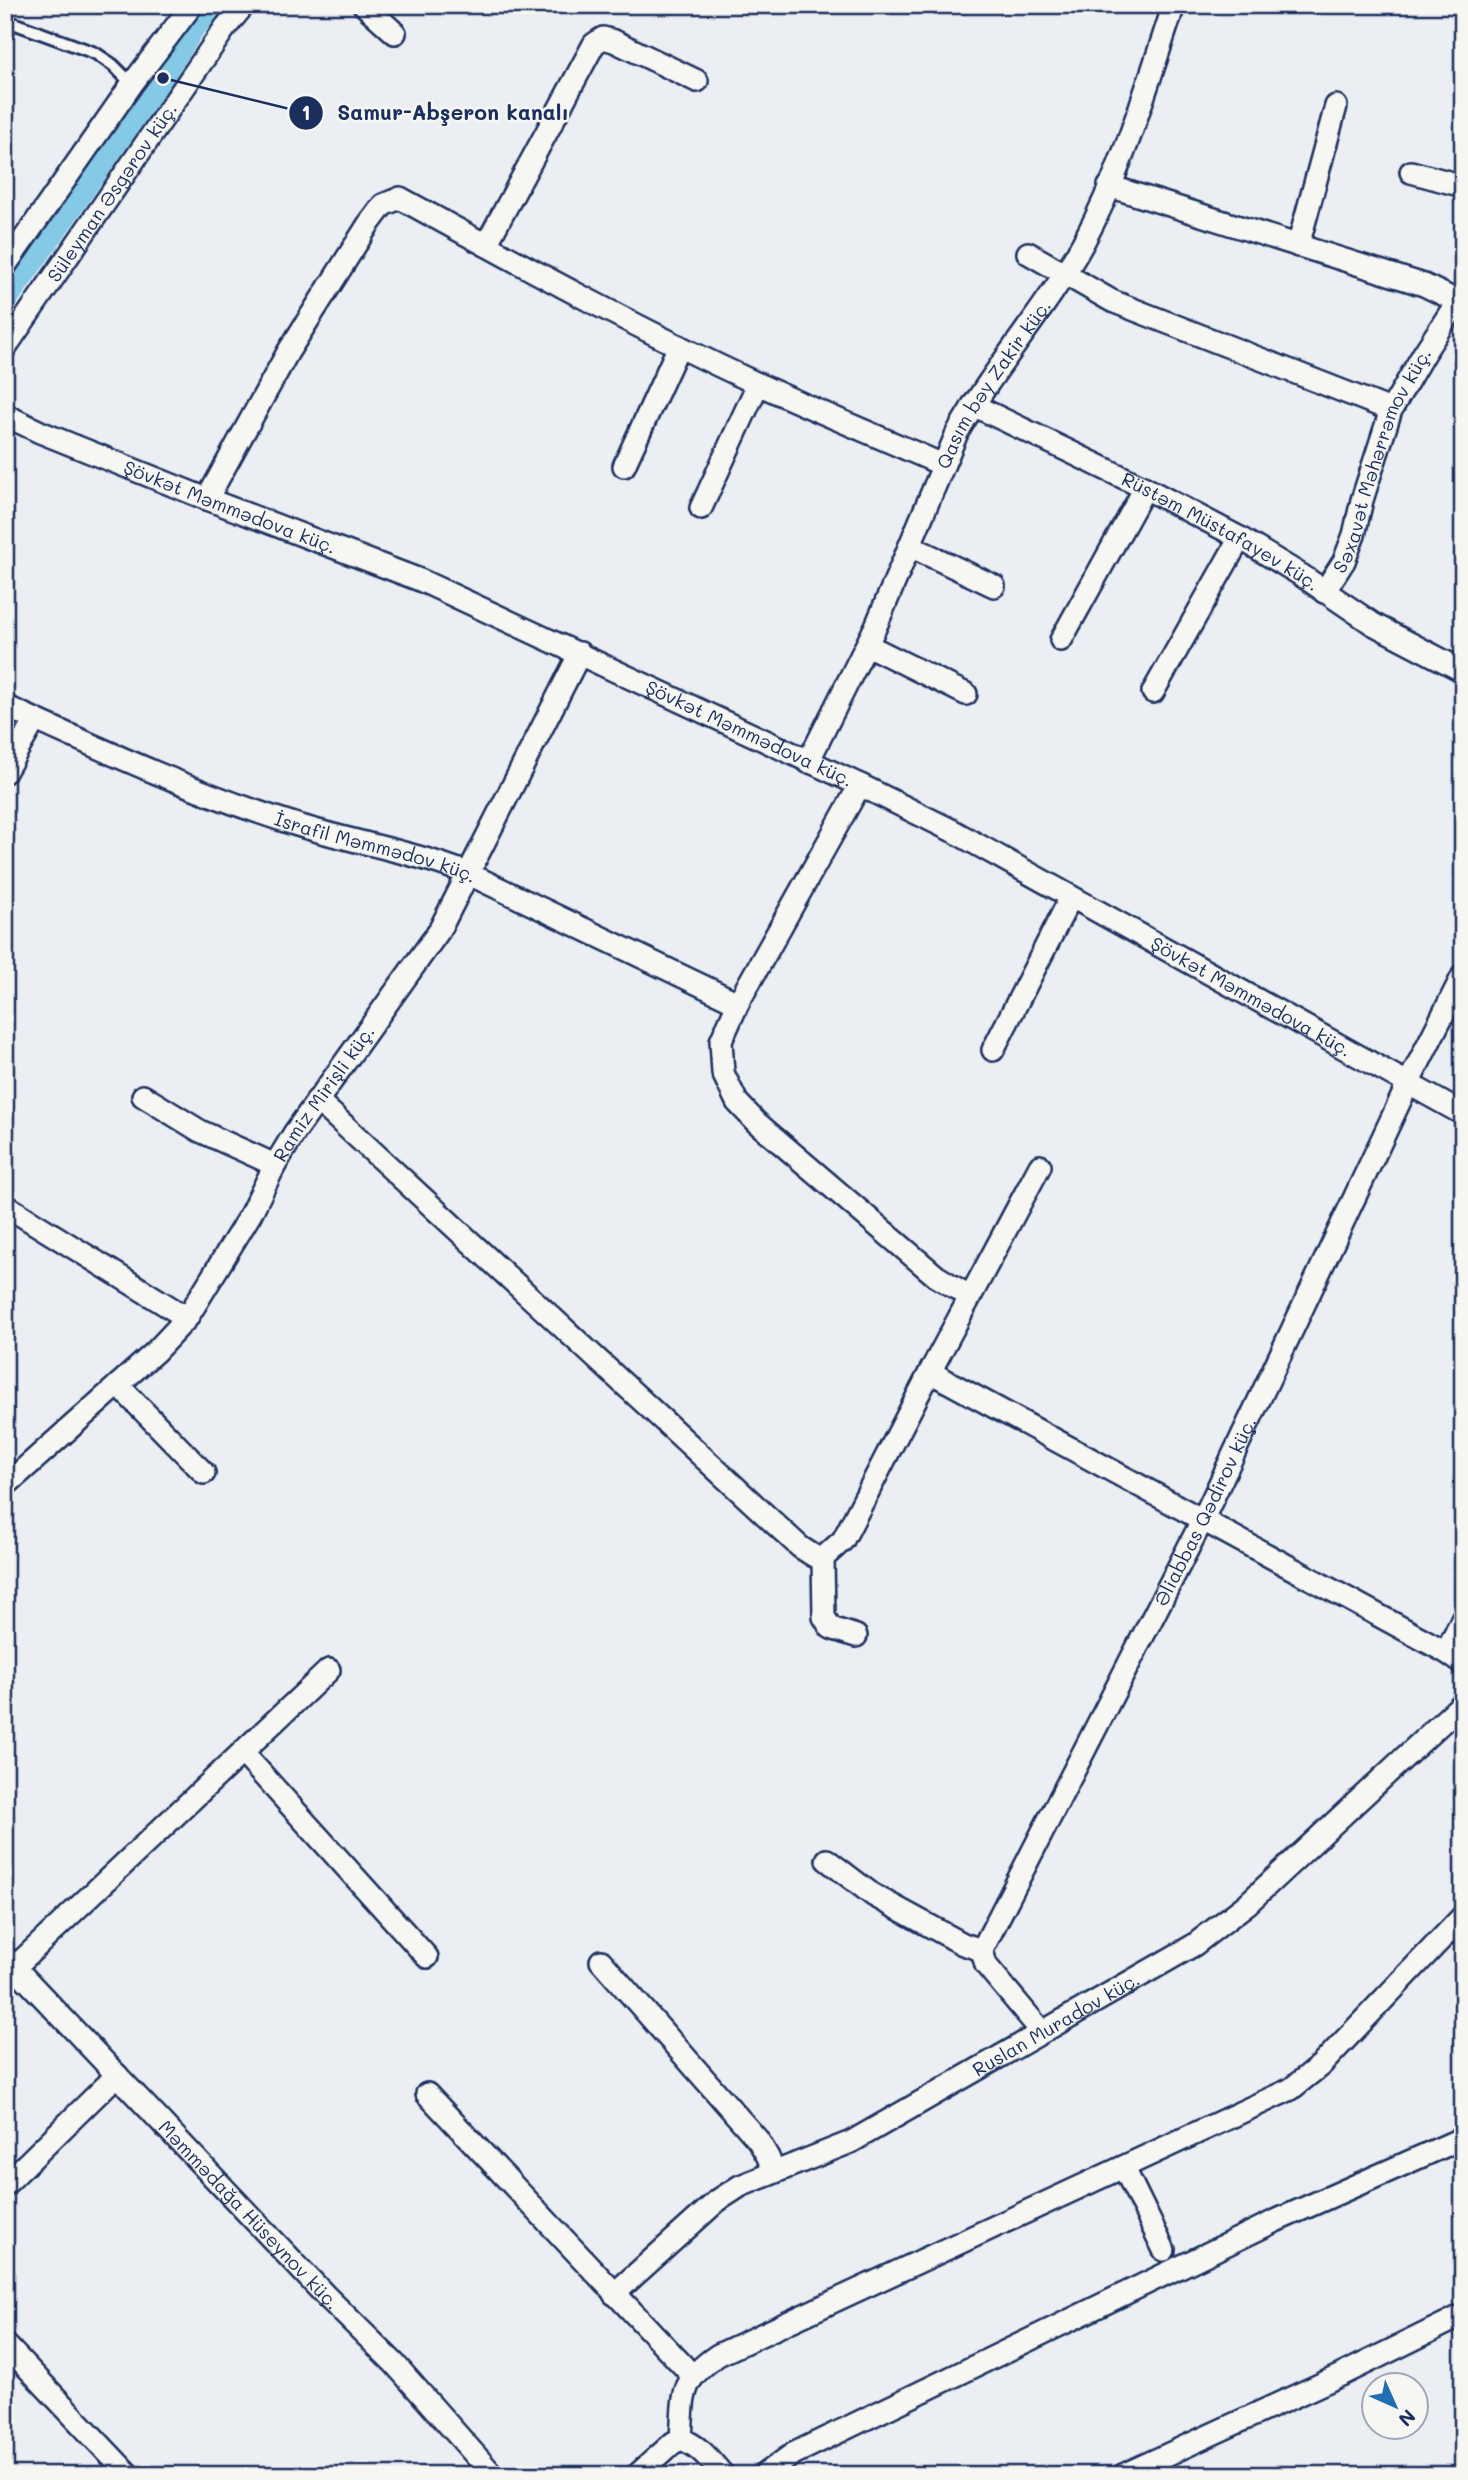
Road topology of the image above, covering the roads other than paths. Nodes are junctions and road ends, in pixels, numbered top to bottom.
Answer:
1 (192, 5) edge
2 (244, 5) edge
3 (364, 5) edge
4 (1174, 5) edge
5 (5, 20) edge
6 (395, 33) dead end
7 (697, 80) dead end
8 (131, 84) junction
9 (1336, 106) dead end
10 (1411, 172) dead end
11 (1109, 186) junction
12 (1463, 186) edge
13 (486, 245) junction
14 (1298, 246) junction
15 (1028, 253) dead end
16 (5, 266) edge
17 (1063, 274) junction
18 (1460, 297) edge
19 (679, 346) junction
20 (5, 348) edge
21 (758, 384) junction
22 (973, 404) junction
23 (1391, 410) junction
24 (5, 415) edge
25 (943, 465) junction
26 (624, 466) dead end
27 (1145, 488) junction
28 (207, 499) junction
29 (701, 508) dead end
30 (1240, 538) junction
31 (910, 546) junction
32 (994, 586) dead end
33 (1324, 592) junction
34 (1061, 640) dead end
35 (867, 645) junction
36 (580, 653) junction
37 (1463, 671) edge
38 (1153, 692) dead end
39 (966, 694) dead end
40 (5, 706) edge
41 (35, 720) junction
42 (808, 762) junction
43 (5, 772) edge
44 (860, 785) junction
45 (469, 874) junction
46 (1071, 897) junction
47 (1463, 975) edge
48 (738, 1003) junction
49 (993, 1050) dead end
50 (1408, 1084) junction
51 (143, 1096) dead end
52 (317, 1100) junction
53 (1463, 1114) edge
54 (275, 1165) junction
55 (1040, 1166) dead end
56 (5, 1205) edge
57 (969, 1296) junction
58 (187, 1318) junction
59 (930, 1372) junction
60 (118, 1385) junction
61 (204, 1473) dead end
62 (5, 1486) edge
63 (1203, 1519) junction
64 (823, 1558) junction
65 (1463, 1616) edge
66 (856, 1636) dead end
67 (1454, 1658) edge
68 (329, 1670) dead end
69 (1463, 1703) edge
70 (242, 1752) junction
71 (827, 1860) dead end
72 (1463, 1916) edge
73 (982, 1950) junction
74 (427, 1957) dead end
75 (601, 1961) dead end
76 (10, 1962) edge
77 (1042, 2032) junction
78 (117, 2075) junction
79 (427, 2094) dead end
80 (1463, 2137) edge
81 (1124, 2168) junction
82 (774, 2172) junction
83 (5, 2185) edge
84 (1164, 2250) dead end
85 (614, 2294) junction
86 (1463, 2315) edge
87 (5, 2344) edge
88 (692, 2375) junction
89 (681, 2439) junction
90 (129, 2475) edge
91 (493, 2475) edge
92 (637, 2475) edge
93 (723, 2475) edge
94 (764, 2475) edge
95 (1123, 2475) edge

1 - 8 street
2 - 20 street, Süleyman Əsgərov küç.
3 - 6 street
4 - 11 street, Qasım bəy Zakir küç.
5 - 8 lane
7 - 13 street
8 - 16 street
9 - 14 street
10 - 12 street
11 - 14 street
11 - 17 street, Qasım bəy Zakir küç.
13 - 19 street
13 - 28 street
14 - 18 street
15 - 17 street
17 - 22 street, Qasım bəy Zakir küç.
17 - 23 street
18 - 23 street, Səxavət Məhərrəmov küç.
19 - 21 street
19 - 26 street
21 - 25 street
21 - 29 street
22 - 25 street, Qasım bəy Zakir küç.
22 - 27 street, Rüstəm Müstafayev küç.
23 - 33 street, Səxavət Məhərrəmov küç.
24 - 28 street, Şövkət Məmmədova küç.
25 - 31 street, Qasım bəy Zakir küç.
27 - 30 street, Rüstəm Müstafayev küç.
27 - 34 street
28 - 36 street, Şövkət Məmmədova küç.
30 - 33 street, Rüstəm Müstafayev küç.
30 - 38 street
31 - 32 street
31 - 35 street, Qasım bəy Zakir küç.
33 - 37 street, Rüstəm Müstafayev küç.
35 - 39 street
35 - 42 street, Qasım bəy Zakir küç.
36 - 42 street, Şövkət Məmmədova küç.
36 - 45 street, Ramiz Mirişli küç.
40 - 41 street, İsrafil Məmmədov küç.
41 - 43 street
41 - 45 street, İsrafil Məmmədov küç.
42 - 44 street, Şövkət Məmmədova küç.
44 - 46 street, Şövkət Məmmədova küç.
44 - 48 street
45 - 48 street, İsrafil Məmmədov küç.
45 - 52 street, Ramiz Mirişli küç.
46 - 49 street
46 - 50 street, Şövkət Məmmədova küç.
47 - 50 street, Əliabbas Qədirov küç.
48 - 57 street
50 - 53 street, Şövkət Məmmədova küç.
50 - 63 street, Əliabbas Qədirov küç.
51 - 54 street
52 - 54 street, Ramiz Mirişli küç.
52 - 64 street
54 - 58 street, Ramiz Mirişli küç.
55 - 57 street
56 - 58 street
57 - 59 street
58 - 60 street, Ramiz Mirişli küç.
59 - 63 street
59 - 64 street
60 - 61 street
60 - 62 street, Ramiz Mirişli küç.
63 - 67 street
63 - 73 street, Əliabbas Qədirov küç.
64 - 66 street
65 - 67 street
68 - 70 street
69 - 77 street, Ruslan Muradov küç.
70 - 74 street
70 - 76 street
71 - 73 street
72 - 81 street
73 - 77 street
75 - 82 street
76 - 78 street, Məmmədağa Hüseynov küç.
77 - 82 street, Ruslan Muradov küç.
78 - 83 street
78 - 91 street, Məmmədağa Hüseynov küç.
79 - 85 street
80 - 94 street
81 - 84 street
81 - 88 street
82 - 85 street, Ruslan Muradov küç.
85 - 88 street
86 - 95 street
87 - 90 street
88 - 89 street
89 - 92 street
89 - 93 street

